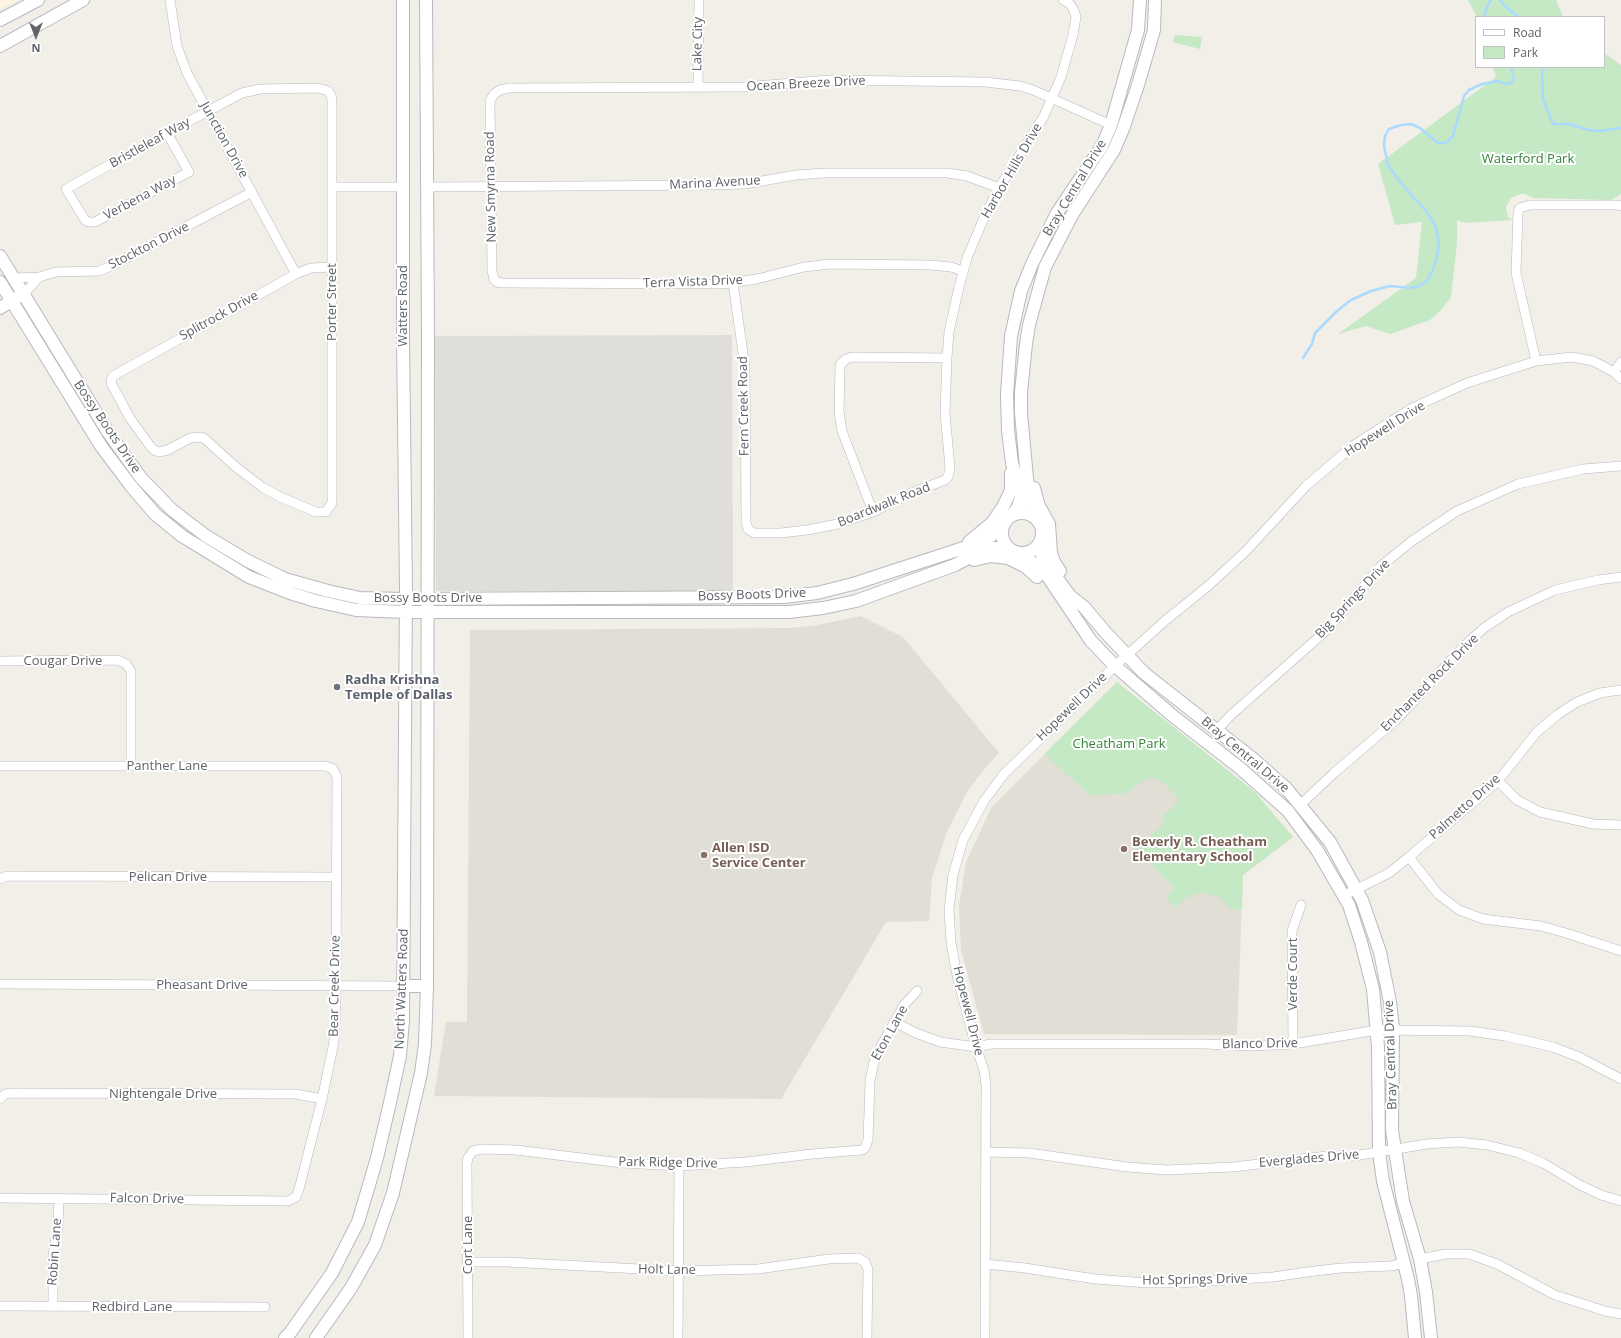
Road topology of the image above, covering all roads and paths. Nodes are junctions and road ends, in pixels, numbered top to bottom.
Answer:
1 (38, 0) edge
2 (83, 0) edge
3 (170, 0) edge
4 (403, 0) edge
5 (426, 0) edge
6 (699, 0) edge
7 (1063, 0) edge
8 (1140, 0) edge
9 (1155, 0) edge
10 (0, 20) edge
11 (0, 46) edge
12 (698, 87) junction
13 (328, 91) joint
14 (494, 94) joint
15 (1052, 98) junction
16 (208, 111) junction
17 (1111, 125) junction
18 (167, 133) junction
19 (427, 186) junction
20 (491, 186) junction
21 (332, 187) junction
22 (403, 187) junction
23 (999, 188) junction
24 (66, 189) joint
25 (252, 192) junction
26 (1621, 206) edge
27 (0, 256) edge
28 (332, 267) junction
29 (963, 272) junction
30 (296, 274) junction
31 (39, 277) junction
32 (14, 278) junction
33 (494, 280) joint
34 (733, 283) junction
35 (1, 285) edge
36 (24, 294) junction
37 (12, 301) junction
38 (0, 308) edge
39 (947, 358) junction
40 (1536, 361) junction
41 (1621, 362) edge
42 (1618, 375) edge
43 (198, 436) joint
44 (1012, 463) junction
45 (1621, 466) edge
46 (1027, 468) junction
47 (948, 477) joint
48 (142, 478) junction
49 (131, 486) junction
50 (873, 512) junction
51 (1012, 515) junction
52 (1034, 517) junction
53 (1002, 528) junction
54 (748, 529) joint
55 (1039, 543) junction
56 (1008, 548) junction
57 (950, 551) junction
58 (1021, 553) junction
59 (955, 565) junction
60 (1621, 577) edge
61 (406, 599) junction
62 (427, 599) junction
63 (1084, 607) junction
64 (406, 612) junction
65 (427, 612) junction
66 (1070, 613) junction
67 (1127, 655) junction
68 (0, 661) edge
69 (1115, 666) junction
70 (1621, 690) edge
71 (1217, 730) junction
72 (0, 766) edge
73 (131, 766) junction
74 (333, 769) joint
75 (1498, 781) junction
76 (1300, 805) junction
77 (1621, 825) edge
78 (1409, 857) junction
79 (336, 877) junction
80 (0, 879) edge
81 (1356, 889) junction
82 (1343, 896) junction
83 (1301, 905) dead end
84 (1621, 951) edge
85 (0, 984) edge
86 (336, 985) junction
87 (403, 986) junction
88 (427, 986) junction
89 (917, 991) dead end
90 (894, 1022) junction
91 (1393, 1029) junction
92 (1377, 1030) junction
93 (1293, 1044) junction
94 (976, 1047) junction
95 (1621, 1079) edge
96 (2, 1097) edge
97 (322, 1099) junction
98 (864, 1149) joint
99 (1395, 1150) junction
100 (986, 1152) junction
101 (1379, 1152) junction
102 (472, 1153) joint
103 (679, 1166) junction
104 (0, 1198) edge
105 (58, 1198) junction
106 (294, 1198) joint
107 (1621, 1201) edge
108 (1420, 1258) junction
109 (468, 1262) junction
110 (1405, 1263) junction
111 (985, 1264) junction
112 (678, 1271) junction
113 (0, 1306) edge
114 (53, 1306) junction
115 (265, 1307) dead end
116 (1621, 1314) edge
117 (284, 1338) edge
118 (316, 1338) edge
119 (468, 1338) edge
120 (678, 1338) edge
121 (867, 1338) edge
122 (985, 1338) edge
123 (1415, 1338) edge
124 (1431, 1338) edge

1 - 10 street
2 - 11 street
3 - 16 street, Junction Drive
4 - 22 street, Watters Road
5 - 19 street, Watters Road
6 - 12 street, Lake City
7 - 15 street, Harbor Hills Drive
8 - 17 street, Bray Central Drive
9 - 46 street, Bray Central Drive
12 - 14 street, Ocean Breeze Drive
12 - 15 street, Ocean Breeze Drive
13 - 16 street, Bristleleaf Way
13 - 21 street, Porter Street
14 - 20 street, New Smyrna Road
15 - 17 street, Ocean Breeze Drive
15 - 23 street, Harbor Hills Drive
16 - 18 street, Bristleleaf Way
16 - 25 street, Junction Drive
17 - 44 street, Bray Central Drive
18 - 24 street, Bristleleaf Way
18 - 24 street, Verbena Way
19 - 20 street, Marina Avenue
19 - 62 street, Watters Road
20 - 23 street, Marina Avenue
20 - 33 street, New Smyrna Road
21 - 22 street
21 - 28 street, Porter Street
22 - 61 street, Watters Road
23 - 29 street, Harbor Hills Drive
25 - 30 street, Junction Drive
25 - 31 street, Stockton Drive
26 - 40 street
27 - 32 street, Bossy Boots Drive
28 - 30 street, Splitrock Drive
28 - 43 street, Porter Street
29 - 34 street, Terra Vista Drive
29 - 39 street, Harbor Hills Drive
30 - 43 street, Splitrock Drive
31 - 32 street, Stockton Drive
31 - 36 street
32 - 35 street, Stockton Drive
32 - 36 street, Bossy Boots Drive
33 - 34 street, Terra Vista Drive
34 - 54 street, Fern Creek Road
35 - 37 street, Bossy Boots Drive
36 - 37 street
36 - 48 street, Bossy Boots Drive
37 - 38 street
37 - 49 street, Bossy Boots Drive
39 - 47 street, Harbor Hills Drive
39 - 50 street
40 - 42 street, Hopewell Drive
40 - 67 street, Hopewell Drive
41 - 42 street
44 - 51 street, Bray Central Drive
44 - 57 street
45 - 71 street, Big Springs Drive
46 - 52 street, Bray Central Drive
46 - 63 street
47 - 50 street, Boardwalk Road
48 - 49 street
48 - 61 street, Bossy Boots Drive
49 - 64 street, Bossy Boots Drive
50 - 54 street, Boardwalk Road
51 - 52 street
51 - 53 street
52 - 55 street
53 - 56 street
53 - 57 street, Bossy Boots Drive
55 - 58 street
55 - 63 street, Bray Central Drive
56 - 58 street
56 - 59 street, Bossy Boots Drive
57 - 62 street, Bossy Boots Drive
58 - 66 street, Bray Central Drive
59 - 65 street, Bossy Boots Drive
59 - 66 street
60 - 76 street, Enchanted Rock Drive
61 - 62 street, Bossy Boots Drive
61 - 64 street, Watters Road
62 - 65 street, Watters Road
63 - 67 street, Bray Central Drive
64 - 65 street, Bossy Boots Drive
64 - 87 street, North Watters Road
65 - 88 street, North Watters Road
66 - 69 street, Bray Central Drive
67 - 69 street, Hopewell Drive
67 - 71 street, Bray Central Drive
68 - 73 street, Cougar Drive
69 - 82 street, Bray Central Drive
69 - 94 street, Hopewell Drive
70 - 75 street, Palmetto Drive
71 - 76 street, Bray Central Drive
72 - 73 street, Panther Lane
73 - 74 street, Panther Lane
74 - 79 street, Bear Creek Drive
75 - 77 street
75 - 78 street, Palmetto Drive
76 - 81 street, Bray Central Drive
78 - 81 street, Palmetto Drive
78 - 84 street
79 - 80 street, Pelican Drive
79 - 86 street, Bear Creek Drive
81 - 82 street, Palmetto Drive
81 - 91 street, Bray Central Drive
82 - 92 street, Bray Central Drive
83 - 93 street, Verde Court
85 - 86 street, Pheasant Drive
86 - 87 street, Pheasant Drive
86 - 97 street, Bear Creek Drive
87 - 88 street
87 - 117 street, North Watters Road
88 - 118 street, North Watters Road
89 - 90 street, Eton Lane
90 - 94 street, Blanco Drive
90 - 98 street, Eton Lane
91 - 92 street, Blanco Drive
91 - 95 street, Blanco Drive
91 - 99 street, Bray Central Drive
92 - 93 street, Blanco Drive
92 - 101 street, Bray Central Drive
93 - 94 street, Blanco Drive
94 - 100 street, Hopewell Drive
96 - 97 street, Nightengale Drive
97 - 106 street, Bear Creek Drive
98 - 103 street, Park Ridge Drive
99 - 101 street, Everglades Drive
99 - 107 street, Everglades Drive
99 - 108 street, Bray Central Drive
100 - 101 street, Everglades Drive
100 - 111 street, Hopewell Drive
101 - 110 street, Bray Central Drive
102 - 103 street, Park Ridge Drive
102 - 109 street, Cort Lane
103 - 112 street
104 - 105 street, Falcon Drive
105 - 106 street, Falcon Drive
105 - 114 street, Robin Lane
108 - 116 street
108 - 124 street, Bray Central Drive
109 - 112 street, Holt Lane
109 - 119 street, Cort Lane
110 - 111 street, Hot Springs Drive
110 - 123 street, Bray Central Drive
111 - 122 street, Hopewell Drive
112 - 120 street
112 - 121 street, Holt Lane
113 - 114 street, Redbird Lane
114 - 115 street, Redbird Lane

